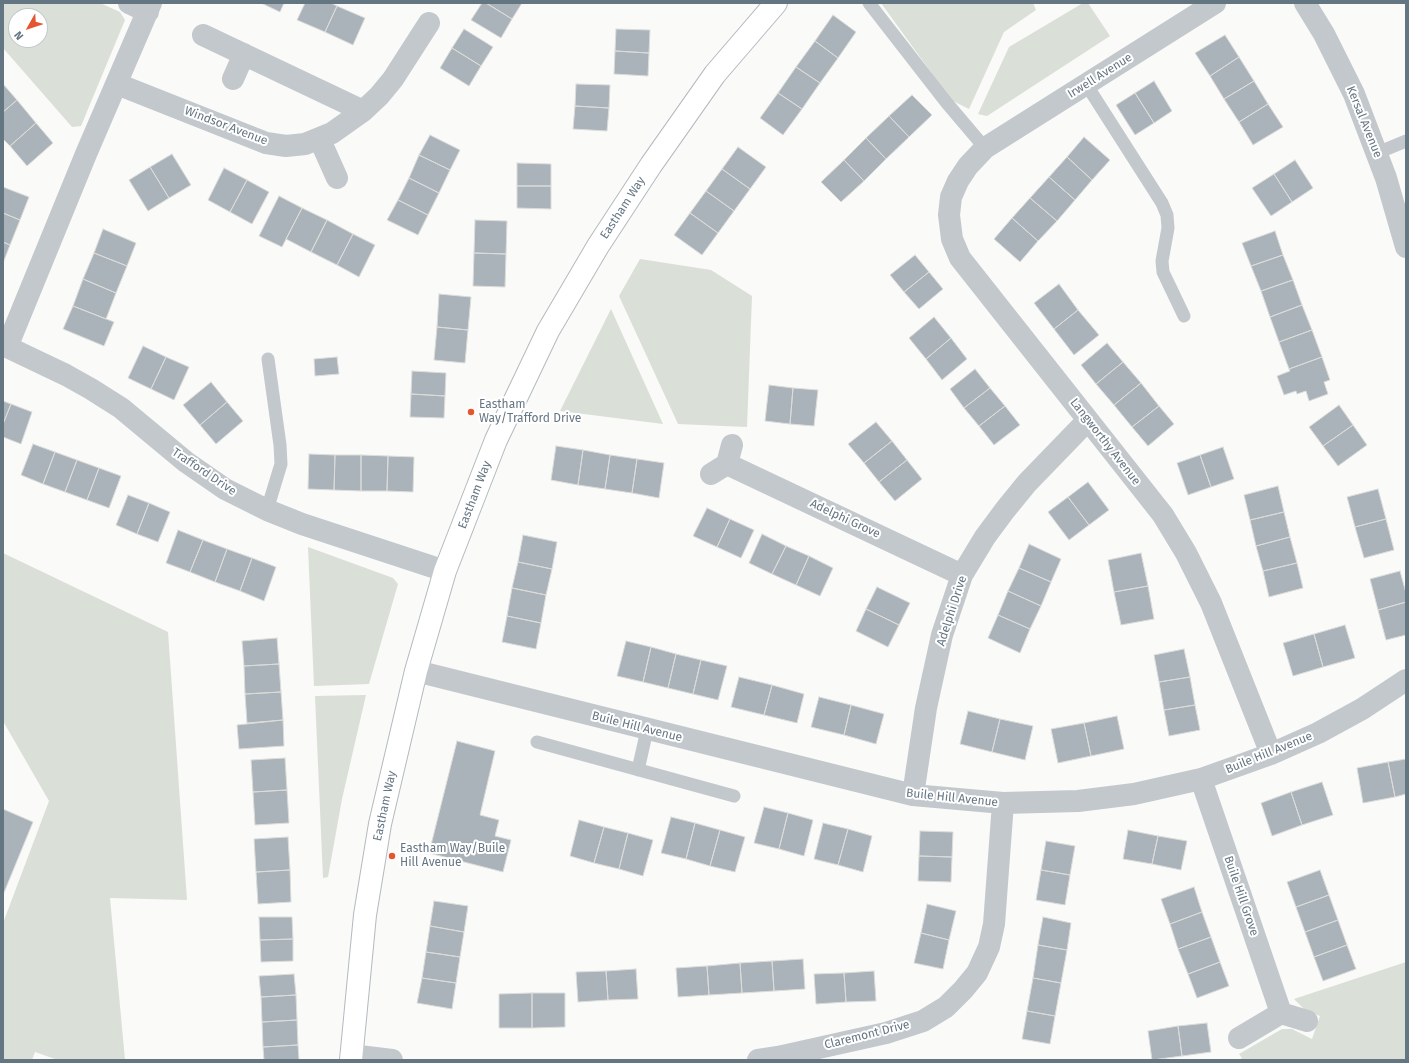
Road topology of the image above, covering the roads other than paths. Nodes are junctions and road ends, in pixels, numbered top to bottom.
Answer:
1 (776, 3) edge
2 (869, 3) edge
3 (1214, 3) edge
4 (1305, 3) edge
5 (143, 6) edge
6 (429, 23) dead end
7 (203, 35) dead end
8 (244, 54) junction
9 (233, 79) dead end
10 (117, 84) junction
11 (1086, 84) junction
12 (363, 111) junction
13 (320, 140) junction
14 (1406, 141) edge
15 (985, 148) junction
16 (1377, 153) junction
17 (337, 178) dead end
18 (1406, 247) edge
19 (1184, 316) dead end
20 (5, 346) edge
21 (268, 360) dead end
22 (1087, 421) junction
23 (723, 461) dead end
24 (267, 510) junction
25 (445, 571) junction
26 (962, 575) junction
27 (416, 671) junction
28 (1406, 680) edge
29 (647, 730) junction
30 (537, 742) dead end
31 (1271, 754) junction
32 (638, 770) junction
33 (1201, 779) junction
34 (913, 795) junction
35 (734, 796) dead end
36 (1004, 803) junction
37 (1281, 1013) junction
38 (1307, 1021) dead end
39 (1239, 1038) dead end
40 (351, 1058) edge
41 (392, 1060) edge
42 (758, 1060) edge

1 - 25 street, Eastham Way
2 - 15 lane
3 - 11 street, Irwell Avenue
4 - 16 street, Kersal Avenue
5 - 10 street
6 - 12 street, Windsor Avenue
7 - 8 street
8 - 9 street
8 - 12 street
10 - 13 street, Windsor Avenue
10 - 20 street
11 - 15 street, Irwell Avenue
11 - 19 lane
12 - 13 street, Windsor Avenue
13 - 17 street
14 - 16 lane
15 - 22 street, Langworthy Avenue
16 - 18 street, Kersal Avenue
20 - 24 street, Trafford Drive
21 - 24 lane
22 - 26 street, Adelphi Drive
22 - 31 street, Langworthy Avenue
23 - 26 street, Adelphi Grove
24 - 25 street, Trafford Drive
25 - 27 street, Eastham Way
26 - 34 street, Adelphi Drive
27 - 29 street, Buile Hill Avenue
27 - 40 street, Eastham Way
28 - 31 street, Buile Hill Avenue
29 - 32 lane
29 - 34 street, Buile Hill Avenue
30 - 32 lane
31 - 33 street, Buile Hill Avenue
32 - 35 lane
33 - 36 street, Buile Hill Avenue
33 - 37 street, Buile Hill Grove
34 - 36 street, Buile Hill Avenue
36 - 42 street, Claremont Drive
37 - 38 street
37 - 39 street
40 - 41 street

